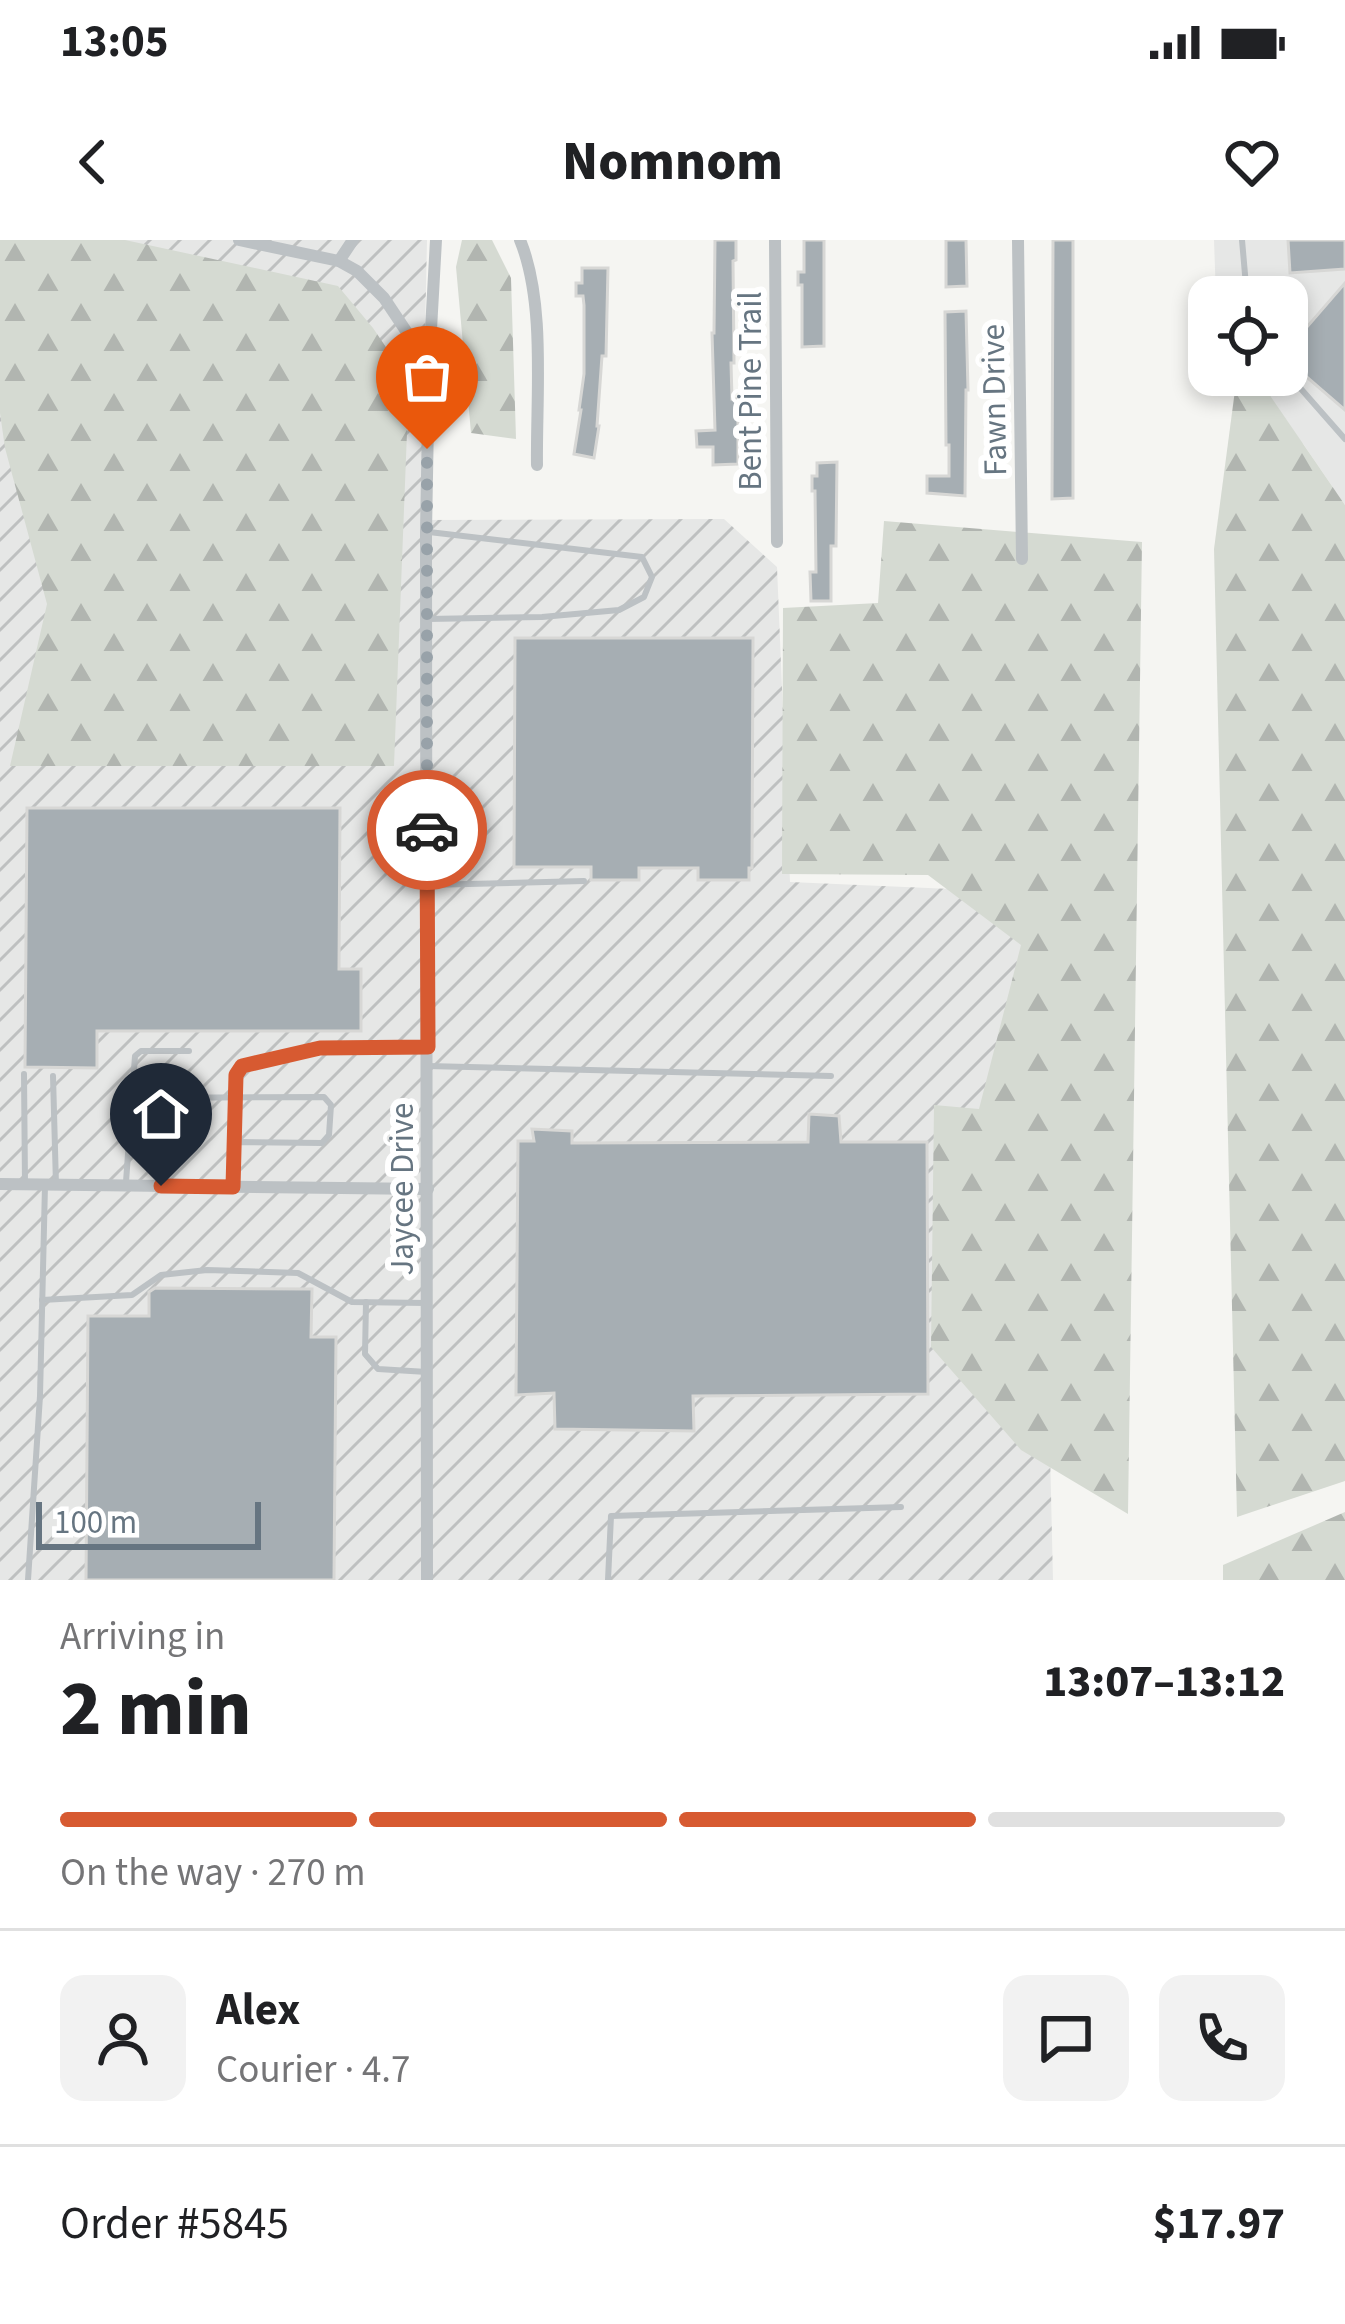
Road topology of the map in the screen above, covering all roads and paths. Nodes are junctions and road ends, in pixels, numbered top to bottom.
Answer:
1 (239, 240) edge
2 (353, 240) edge
3 (436, 240) edge
4 (520, 240) edge
5 (775, 240) edge
6 (1018, 240) edge
7 (1241, 240) edge
8 (279, 244) edge
9 (339, 261) junction
10 (1244, 276) edge
11 (429, 366) junction
12 (1307, 396) edge
13 (1345, 439) edge
14 (537, 466) dead end
15 (425, 532) junction
16 (776, 542) dead end
17 (1022, 559) dead end
18 (426, 619) junction
19 (584, 881) dead end
20 (427, 885) junction
21 (428, 1047) junction
22 (189, 1052) dead end
23 (428, 1066) junction
24 (24, 1074) dead end
25 (53, 1076) dead end
26 (831, 1076) dead end
27 (132, 1098) junction
28 (235, 1098) junction
29 (236, 1142) junction
30 (0, 1184) edge
31 (25, 1184) junction
32 (50, 1185) junction
33 (125, 1186) junction
34 (233, 1187) junction
35 (428, 1189) junction
36 (42, 1300) junction
37 (366, 1302) junction
38 (428, 1304) junction
39 (427, 1372) junction
40 (901, 1507) dead end
41 (28, 1580) edge
42 (427, 1580) edge
43 (608, 1580) edge

1 - 8 street
2 - 9 street
3 - 11 street, Jaycee Drive
4 - 14 street
5 - 16 street, Bent Pine Trail
6 - 17 street, Fawn Drive
7 - 10 lane
8 - 9 street
9 - 11 street
11 - 15 street, Jaycee Drive
12 - 13 lane
15 - 18 street, Jaycee Drive
15 - 18 lane
18 - 20 street, Jaycee Drive
19 - 20 lane
20 - 21 street, Jaycee Drive
21 - 23 street, Jaycee Drive
21 - 28 lane
22 - 27 lane
23 - 26 lane
23 - 35 street, Jaycee Drive
24 - 31 lane
25 - 32 lane
27 - 28 lane
27 - 33 lane
28 - 29 lane
28 - 29 lane
29 - 34 lane
30 - 31 street
31 - 32 street
32 - 33 street
32 - 36 lane
33 - 34 street
34 - 35 street
35 - 38 street, Jaycee Drive
36 - 37 lane
36 - 41 lane
37 - 38 lane
37 - 39 lane
38 - 39 street, Jaycee Drive
39 - 42 street, Jaycee Drive
40 - 43 lane

